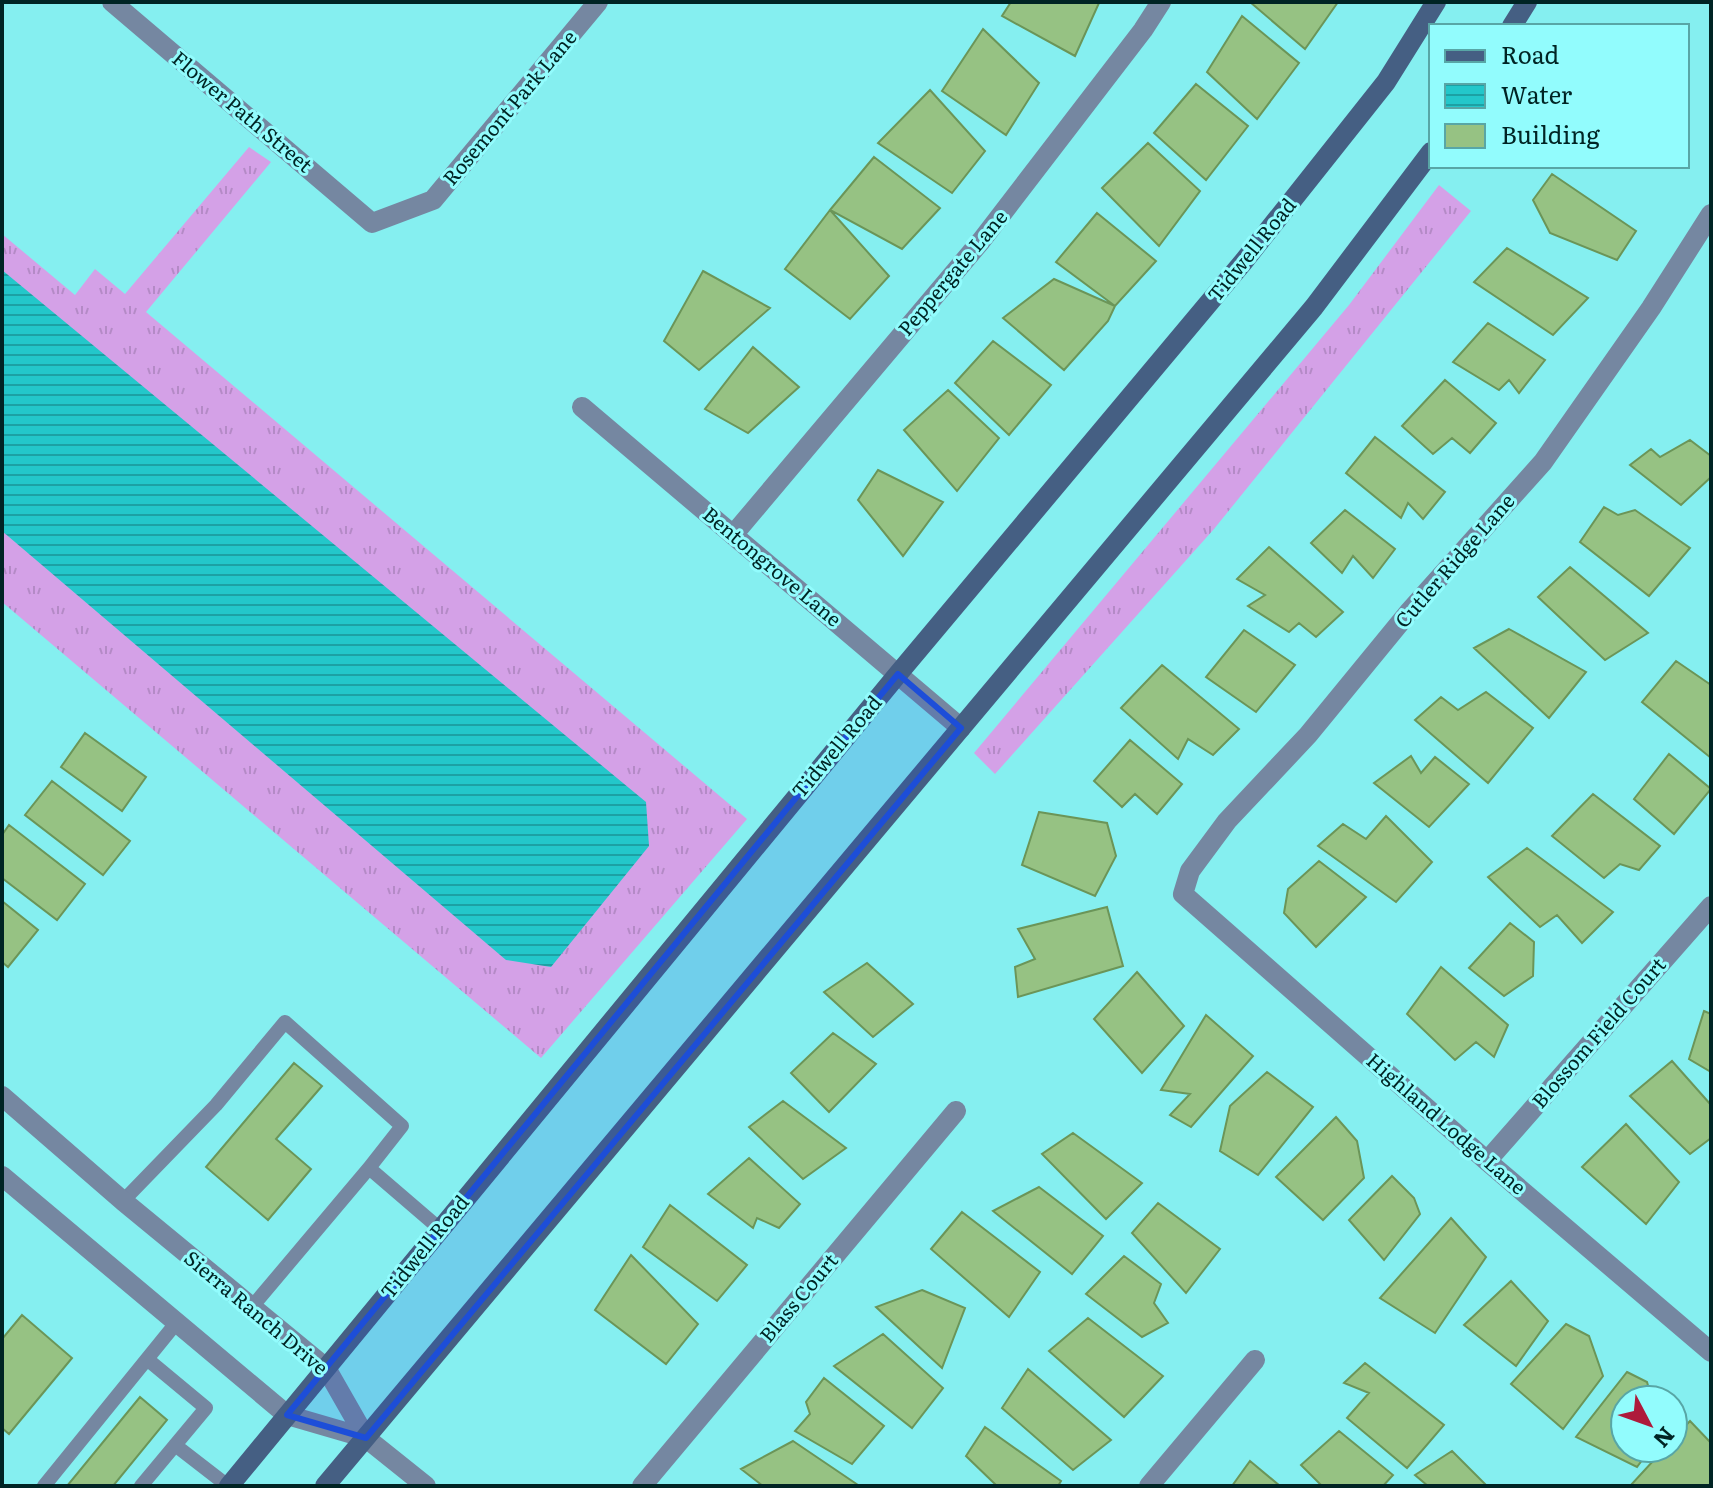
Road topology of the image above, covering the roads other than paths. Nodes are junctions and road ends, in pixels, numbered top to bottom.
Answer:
1 (112, 2) edge
2 (598, 2) edge
3 (1161, 2) edge
4 (1436, 2) edge
5 (1527, 2) edge
6 (1513, 24) edge
7 (1429, 155) edge
8 (1711, 214) edge
9 (372, 223) joint
10 (582, 407) dead end
11 (733, 535) junction
12 (898, 674) junction
13 (961, 728) junction
14 (1183, 894) joint
15 (1711, 906) edge
16 (2, 1096) edge
17 (956, 1111) dead end
18 (1487, 1161) junction
19 (369, 1168) junction
20 (2, 1176) edge
21 (123, 1201) junction
22 (440, 1229) junction
23 (251, 1308) junction
24 (177, 1322) junction
25 (1711, 1352) edge
26 (147, 1359) junction
27 (1255, 1360) dead end
28 (326, 1368) junction
29 (287, 1415) junction
30 (366, 1438) junction
31 (175, 1445) junction
32 (44, 1486) edge
33 (141, 1486) edge
34 (228, 1486) edge
35 (325, 1486) edge
36 (426, 1486) edge
37 (642, 1486) edge
38 (1149, 1486) edge

1 - 9 street, Flower Path Street
2 - 9 street, Rosemont Park Lane
3 - 11 street, Peppergate Lane
4 - 12 main road, Tidwell Road
5 - 6 main road
7 - 13 main road
8 - 14 street, Cutler Ridge Lane
10 - 11 street, Bentongrove Lane
11 - 12 street, Bentongrove Lane
12 - 13 street, Bentongrove Lane
12 - 22 main road, Tidwell Road
13 - 30 main road
14 - 18 street, Highland Lodge Lane
15 - 18 street, Blossom Field Court
16 - 21 street, Sierra Ranch Drive
17 - 37 street, Blass Court
18 - 25 street, Highland Lodge Lane
19 - 21 lane
19 - 22 lane
19 - 23 lane
20 - 24 street
21 - 23 street, Sierra Ranch Drive
22 - 28 main road, Tidwell Road
23 - 28 street, Sierra Ranch Drive
24 - 26 lane
24 - 29 street
26 - 31 lane
26 - 32 lane
27 - 38 street
28 - 29 main road, Tidwell Road
28 - 30 street, Sierra Ranch Drive
29 - 30 street
29 - 34 main road, Tidwell Road
30 - 35 main road
30 - 36 street
31 - 33 lane
31 - 34 lane

